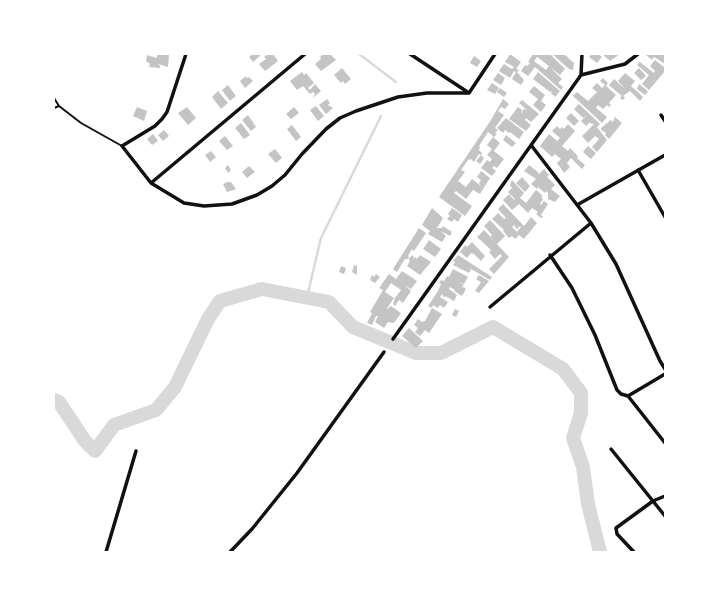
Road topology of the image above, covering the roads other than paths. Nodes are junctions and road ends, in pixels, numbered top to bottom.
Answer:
1 (186, 54) edge
2 (305, 54) edge
3 (410, 54) edge
4 (495, 54) edge
5 (582, 54) edge
6 (638, 54) edge
7 (581, 75) junction
8 (469, 93) junction
9 (54, 98) edge
10 (59, 106) junction
11 (54, 108) edge
12 (661, 115) dead end
13 (665, 122) edge
14 (531, 145) junction
15 (122, 146) junction
16 (665, 155) edge
17 (638, 170) junction
18 (151, 183) junction
19 (577, 205) junction
20 (665, 217) edge
21 (591, 223) junction
22 (550, 255) junction
23 (490, 307) dead end
24 (393, 339) dead end
25 (384, 352) dead end
26 (665, 368) edge
27 (665, 374) edge
28 (628, 396) junction
29 (665, 443) edge
30 (611, 449) dead end
31 (136, 451) dead end
32 (665, 496) edge
33 (653, 501) junction
34 (665, 516) edge
35 (106, 552) edge
36 (230, 552) edge
37 (634, 552) edge

1 - 15 street
2 - 18 street
3 - 8 street
4 - 8 street
5 - 7 street
6 - 7 street
7 - 14 street
8 - 18 street
9 - 10 lane
10 - 11 lane
10 - 15 lane
12 - 13 street
14 - 19 street
14 - 24 street
15 - 18 street
16 - 17 street
17 - 19 street
17 - 20 street
19 - 21 street
21 - 22 street
21 - 26 street
22 - 23 street
22 - 28 street
25 - 36 street
27 - 28 street
28 - 29 street
30 - 33 street
31 - 35 street
32 - 33 street
33 - 34 street
33 - 37 street

